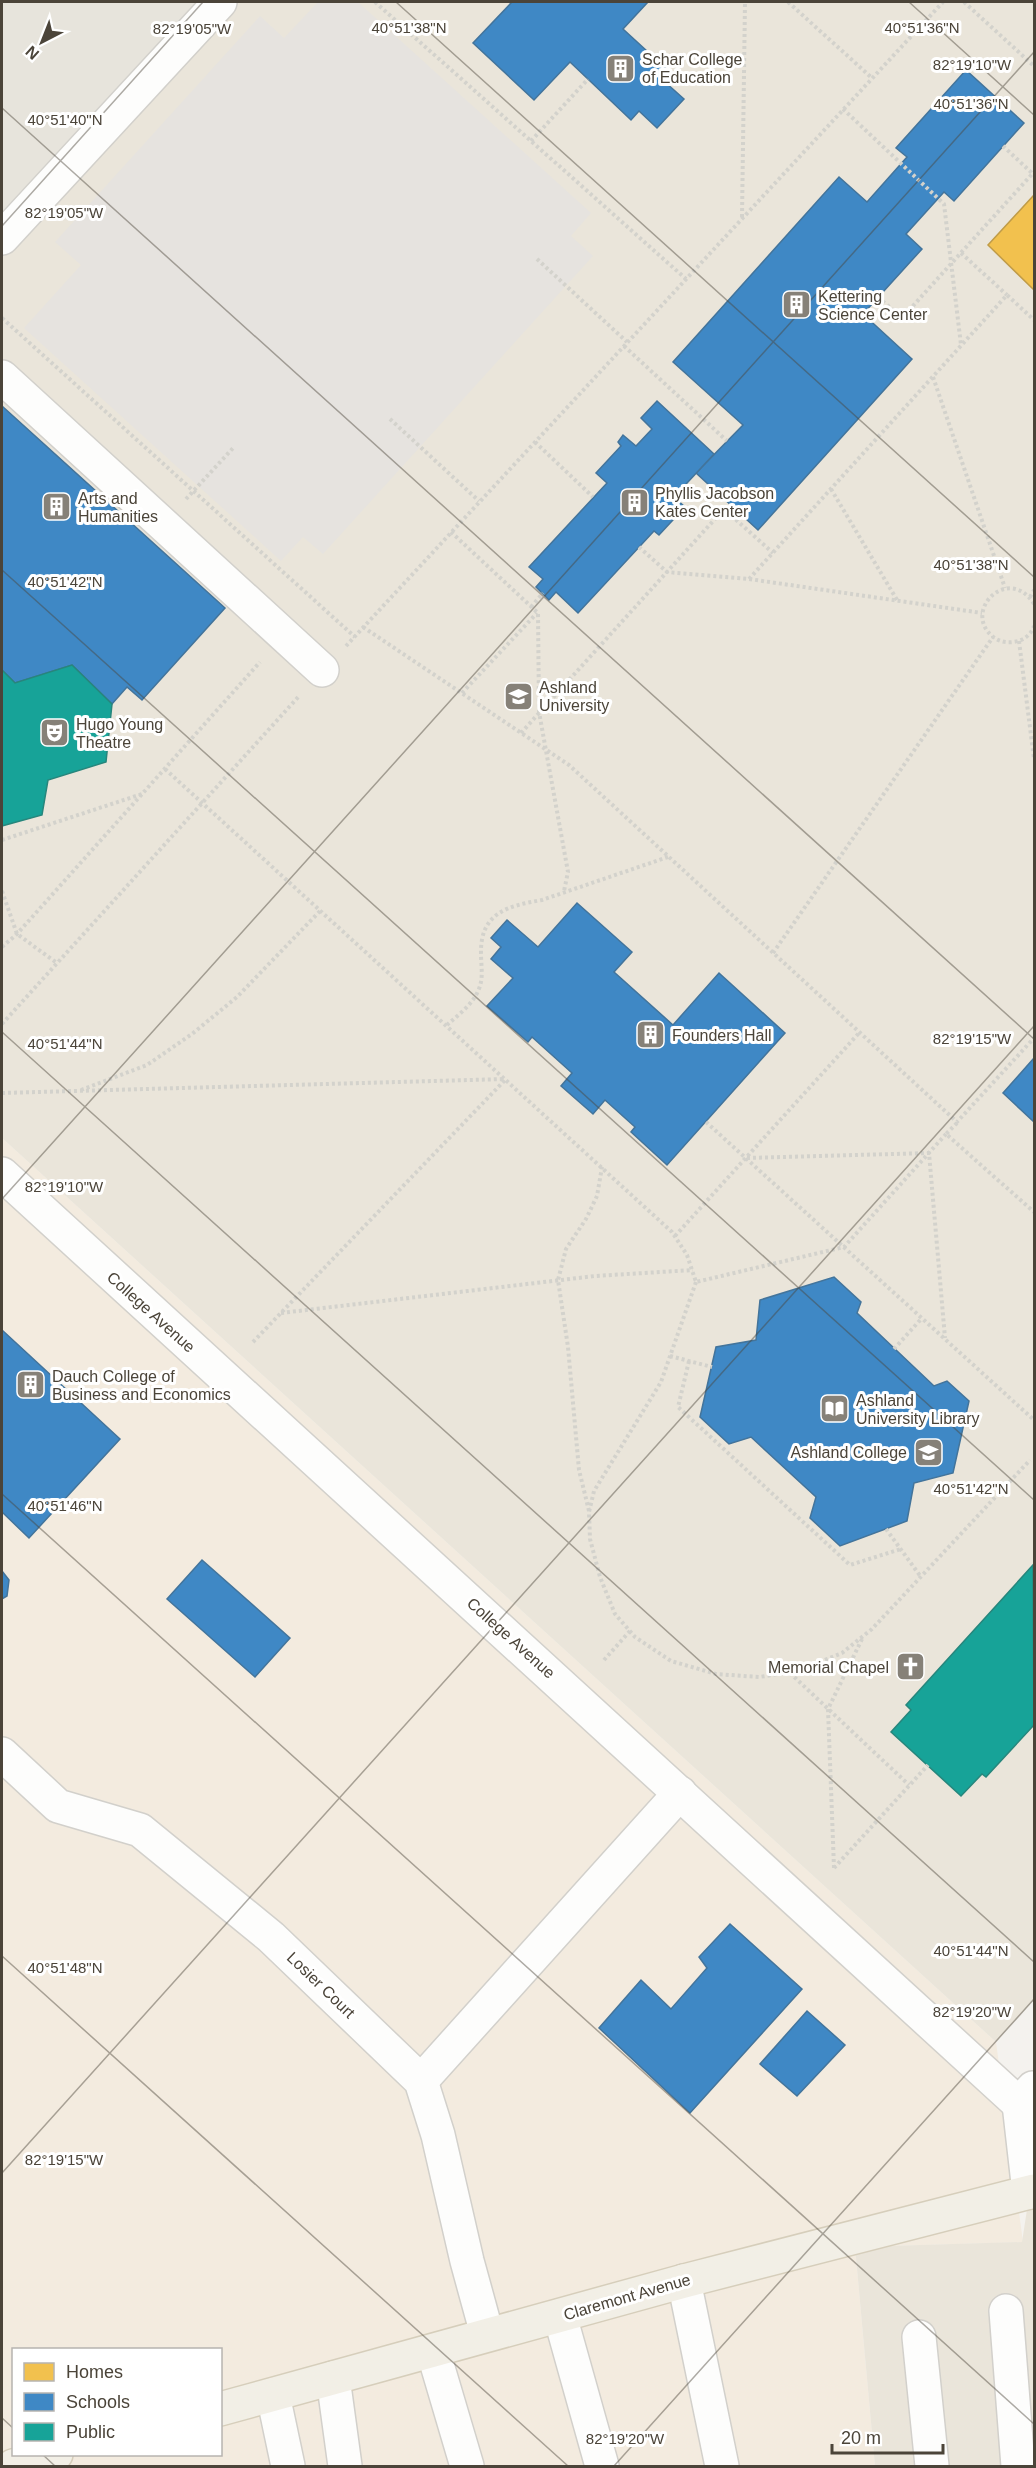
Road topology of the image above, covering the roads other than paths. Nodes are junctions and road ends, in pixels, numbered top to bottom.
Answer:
1 (220, 2) edge
2 (2, 238) edge
3 (2, 377) edge
4 (322, 670) road end
5 (2, 1174) edge
6 (2, 1754) edge
7 (680, 1793) junction
8 (421, 2081) junction
9 (1027, 2095) edge
10 (1032, 2192) edge
11 (684, 2281) junction
12 (1006, 2311) dead end
13 (560, 2316) junction
14 (487, 2334) junction
15 (919, 2337) dead end
16 (433, 2351) junction
17 (333, 2378) junction
18 (273, 2395) junction
19 (222, 2408) edge
20 (49, 2456) edge
21 (13, 2466) edge
22 (288, 2466) edge
23 (345, 2466) edge
24 (467, 2466) edge
25 (602, 2466) edge
26 (722, 2466) edge
27 (932, 2466) edge
28 (1018, 2466) edge

1 - 2 street
3 - 4 street
5 - 7 street, College Avenue
6 - 8 street, Losier Court
7 - 8 street
7 - 9 street, College Avenue
8 - 14 street, Losier Court
9 - 10 street
10 - 11 main road, Claremont Avenue
11 - 13 main road, Claremont Avenue
11 - 26 street
12 - 28 street
13 - 14 main road, Claremont Avenue
13 - 25 street
14 - 16 main road, Claremont Avenue
15 - 27 street
16 - 17 main road, Claremont Avenue
16 - 24 street
17 - 18 main road, Claremont Avenue
17 - 23 street
18 - 19 main road, Claremont Avenue
18 - 22 street
20 - 21 main road

